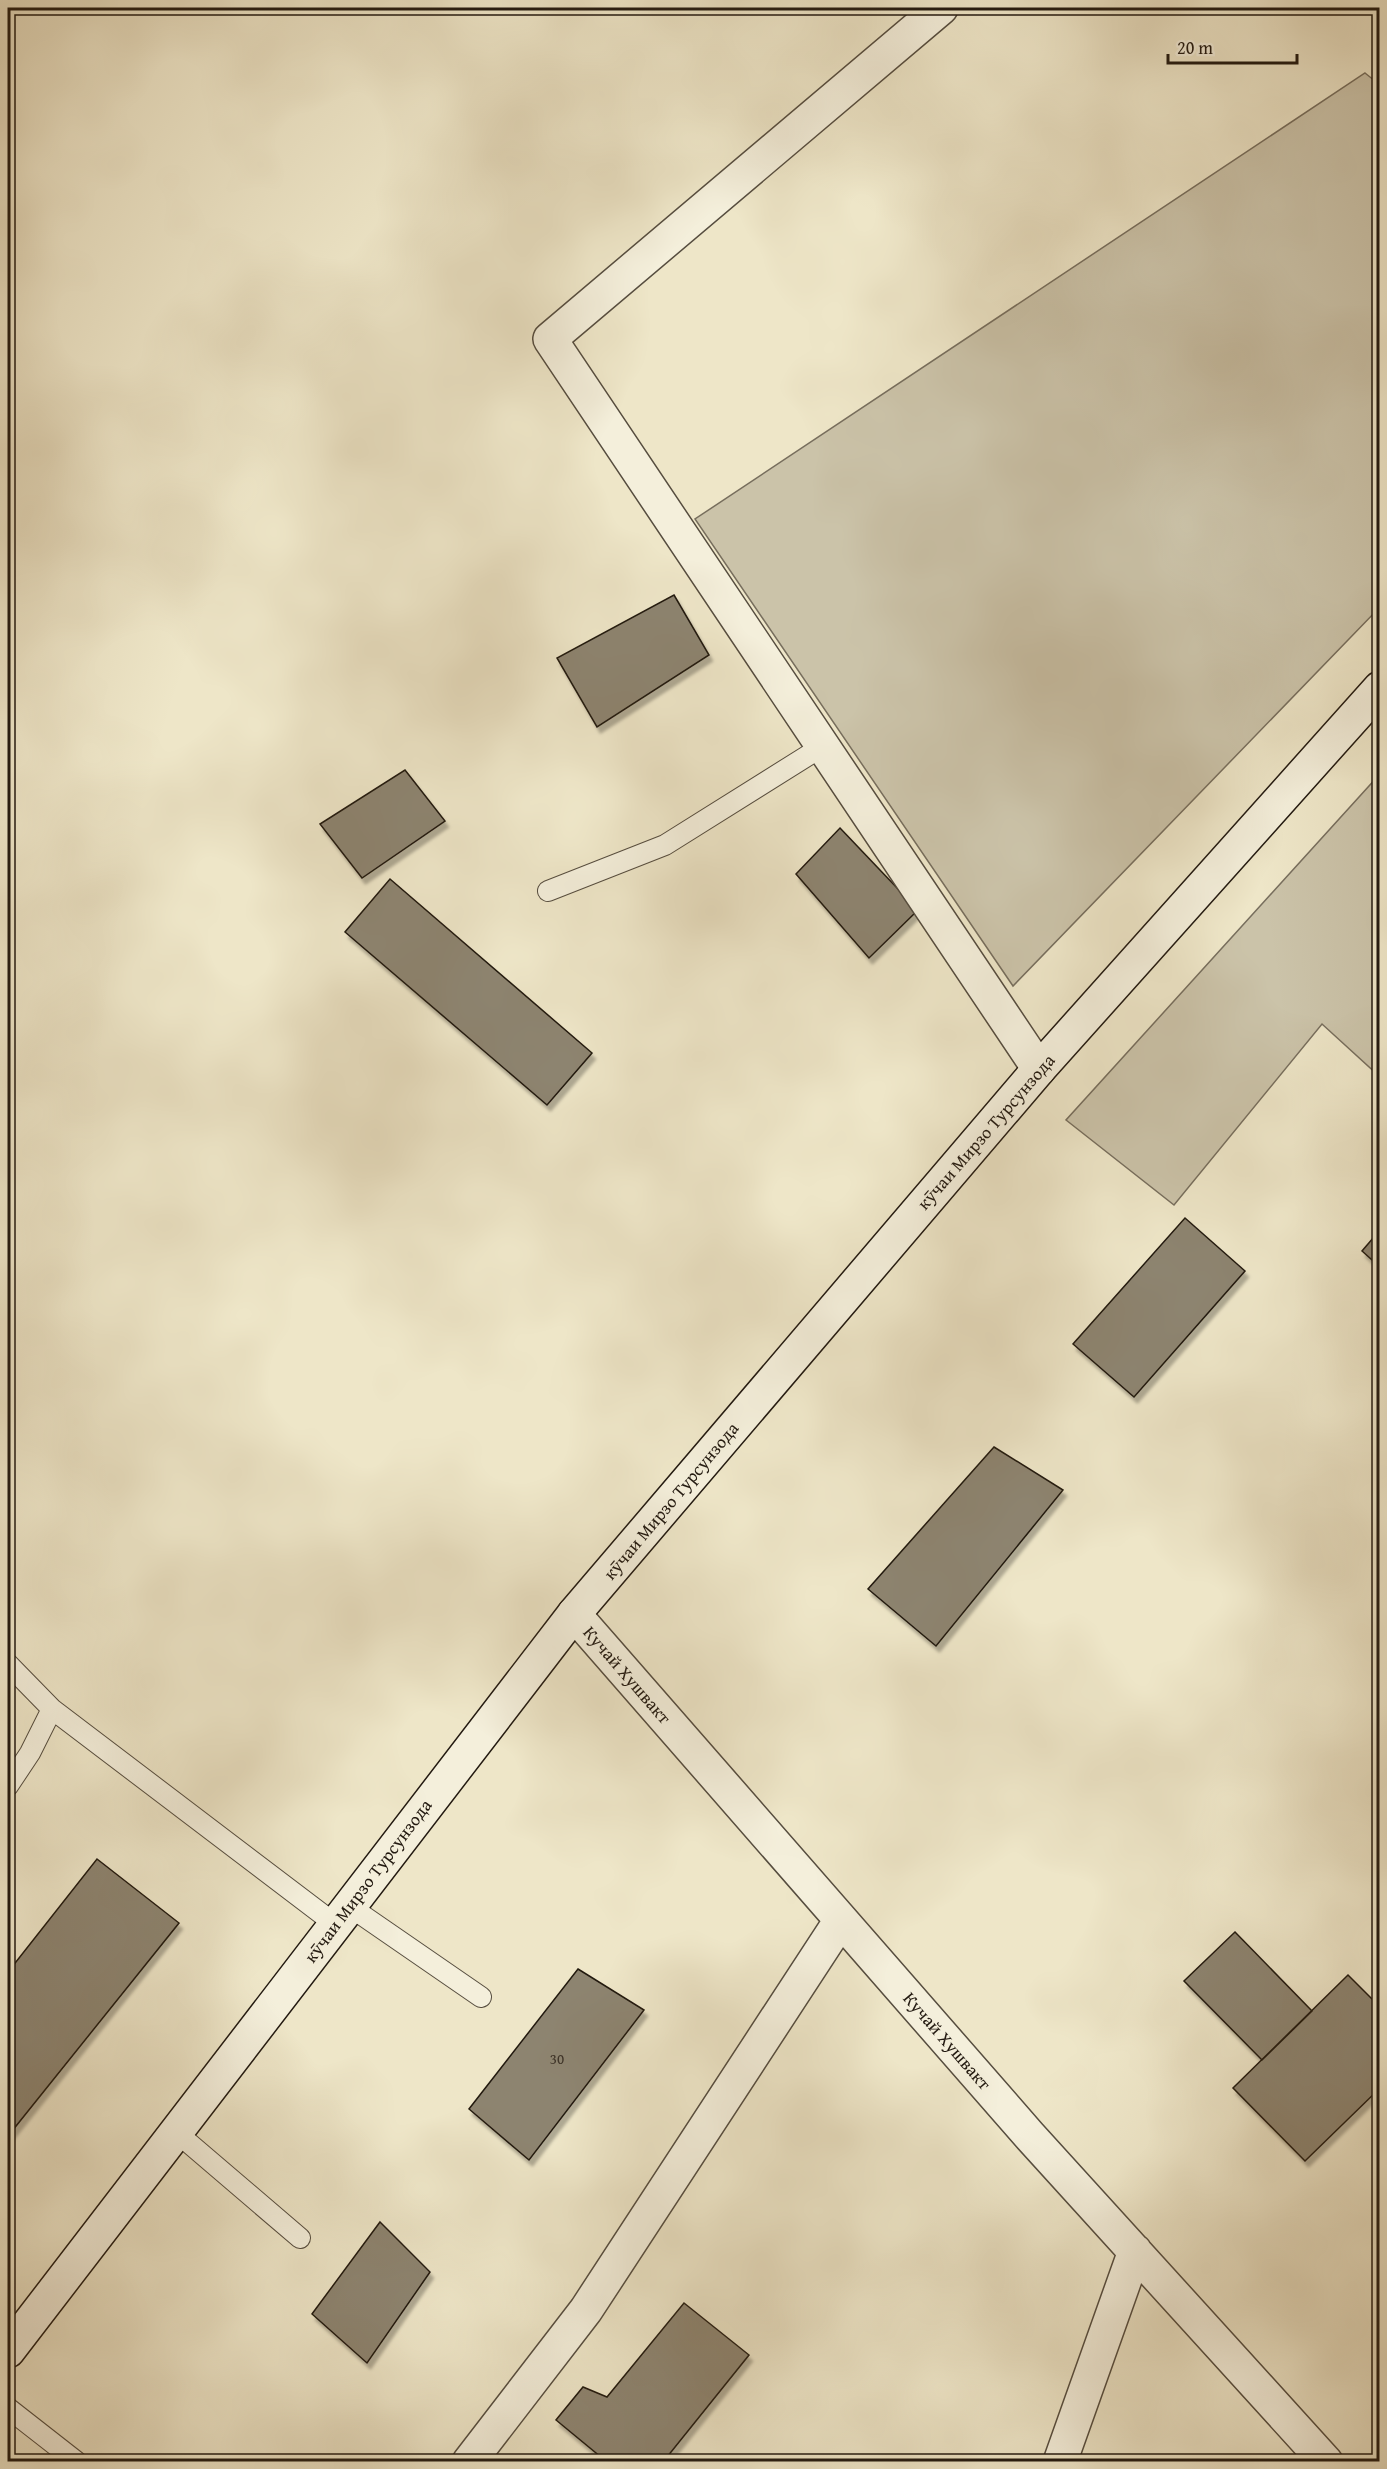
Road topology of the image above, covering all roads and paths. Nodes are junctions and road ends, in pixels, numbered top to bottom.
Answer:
1 (940, 8) edge
2 (1380, 688) edge
3 (823, 746) junction
4 (548, 891) dead end
5 (1039, 1069) junction
6 (574, 1614) junction
7 (8, 1664) edge
8 (52, 1709) junction
9 (8, 1786) edge
10 (342, 1915) junction
11 (841, 1920) junction
12 (481, 1997) dead end
13 (176, 2132) junction
14 (300, 2238) dead end
15 (1135, 2251) junction
16 (8, 2351) edge
17 (8, 2408) edge
18 (76, 2462) edge
19 (469, 2462) edge
20 (1060, 2462) edge
21 (1326, 2462) edge

1 - 3 street
2 - 5 street, кӯчаи Мирзо Турсунзода
3 - 4 lane
3 - 5 street
5 - 6 street, кӯчаи Мирзо Турсунзода
6 - 10 street, кӯчаи Мирзо Турсунзода
6 - 11 street, Кучай Хушвакт
7 - 8 lane
8 - 9 lane
8 - 10 lane
10 - 12 lane
10 - 13 street, кӯчаи Мирзо Турсунзода
11 - 15 street, Кучай Хушвакт
11 - 19 street
13 - 14 lane
13 - 16 street, кӯчаи Мирзо Турсунзода
15 - 20 street
15 - 21 street, Кучай Хушвакт
17 - 18 lane

